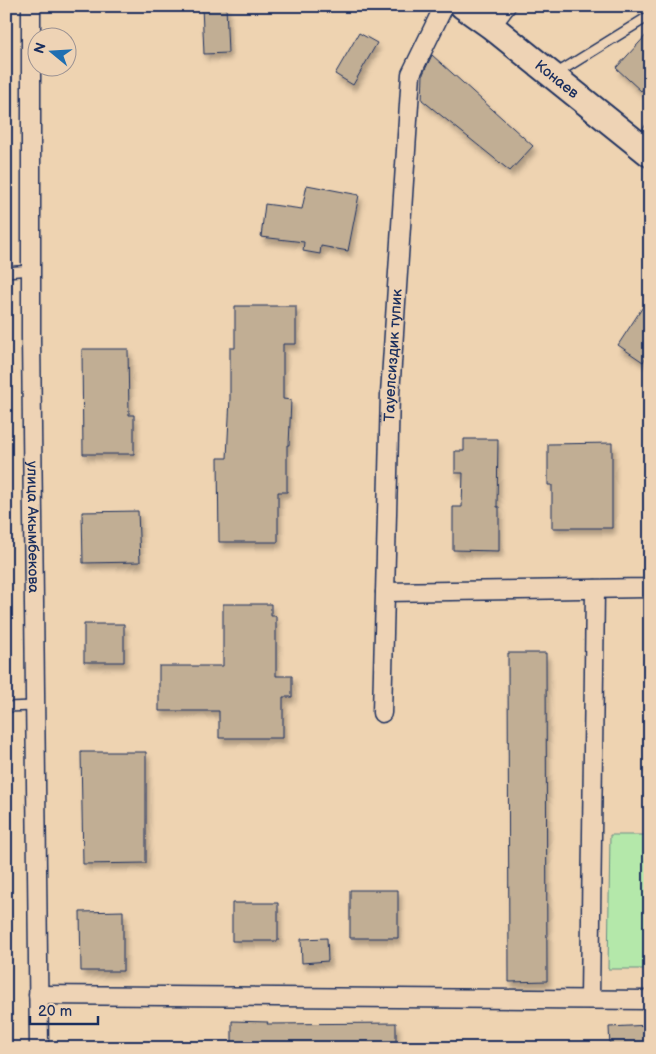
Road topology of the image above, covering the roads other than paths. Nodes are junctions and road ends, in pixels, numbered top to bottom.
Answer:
1 (31, 6) edge
2 (444, 6) edge
3 (463, 6) edge
4 (506, 6) edge
5 (650, 18) edge
6 (491, 26) junction
7 (552, 76) junction
8 (646, 142) edge
9 (31, 270) junction
10 (6, 272) edge
11 (650, 586) edge
12 (595, 589) junction
13 (385, 592) junction
14 (35, 706) junction
15 (6, 707) edge
16 (382, 713) dead end
17 (38, 995) junction
18 (590, 999) junction
19 (650, 1000) edge
20 (39, 1048) edge

1 - 9 street, улица Акымбекова
2 - 13 street, Тауелсиздик тупик
3 - 6 main road, Конаев
4 - 6 street
5 - 7 lane
6 - 7 main road, Конаев
7 - 8 main road, Конаев
9 - 10 lane
9 - 14 street, улица Акымбекова
11 - 12 street
12 - 13 street
12 - 18 street
13 - 16 street, Тауелсиздик тупик
14 - 15 lane
14 - 17 street, улица Акымбекова
17 - 18 street
17 - 20 street, улица Акымбекова
18 - 19 street

